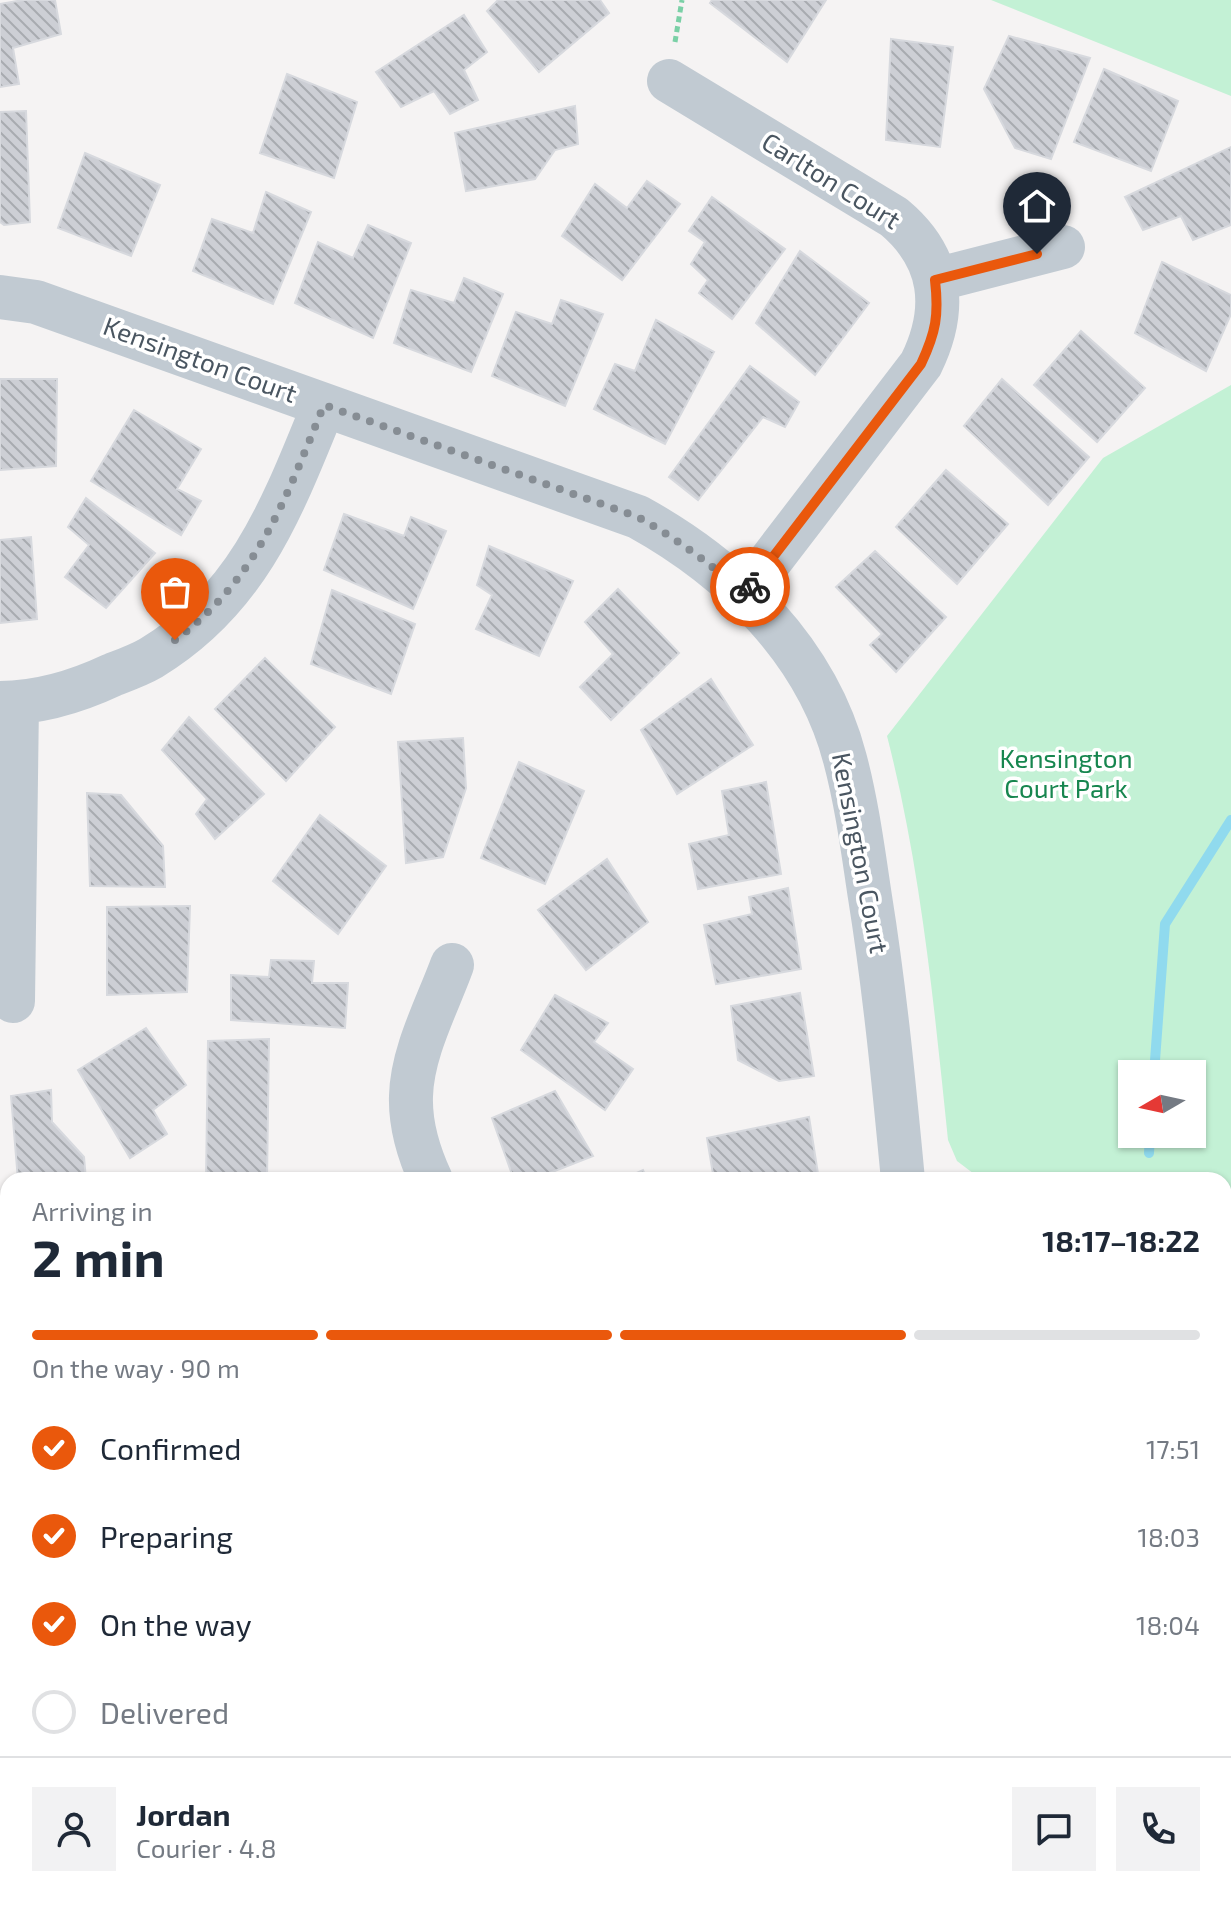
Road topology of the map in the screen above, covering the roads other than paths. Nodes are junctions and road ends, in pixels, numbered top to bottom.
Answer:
1 (669, 81) dead end
2 (1063, 247) dead end
3 (935, 280) junction
4 (0, 297) edge
5 (324, 405) junction
6 (745, 594) junction
7 (9, 703) edge
8 (452, 965) dead end
9 (13, 1001) dead end
10 (428, 1172) edge
11 (902, 1172) edge

1 - 3 street, Carlton Court
2 - 3 street
3 - 6 street, Carlton Court
4 - 5 street, Kensington Court
5 - 6 street, Kensington Court
5 - 7 street
6 - 11 street, Kensington Court
7 - 9 street
8 - 10 street

